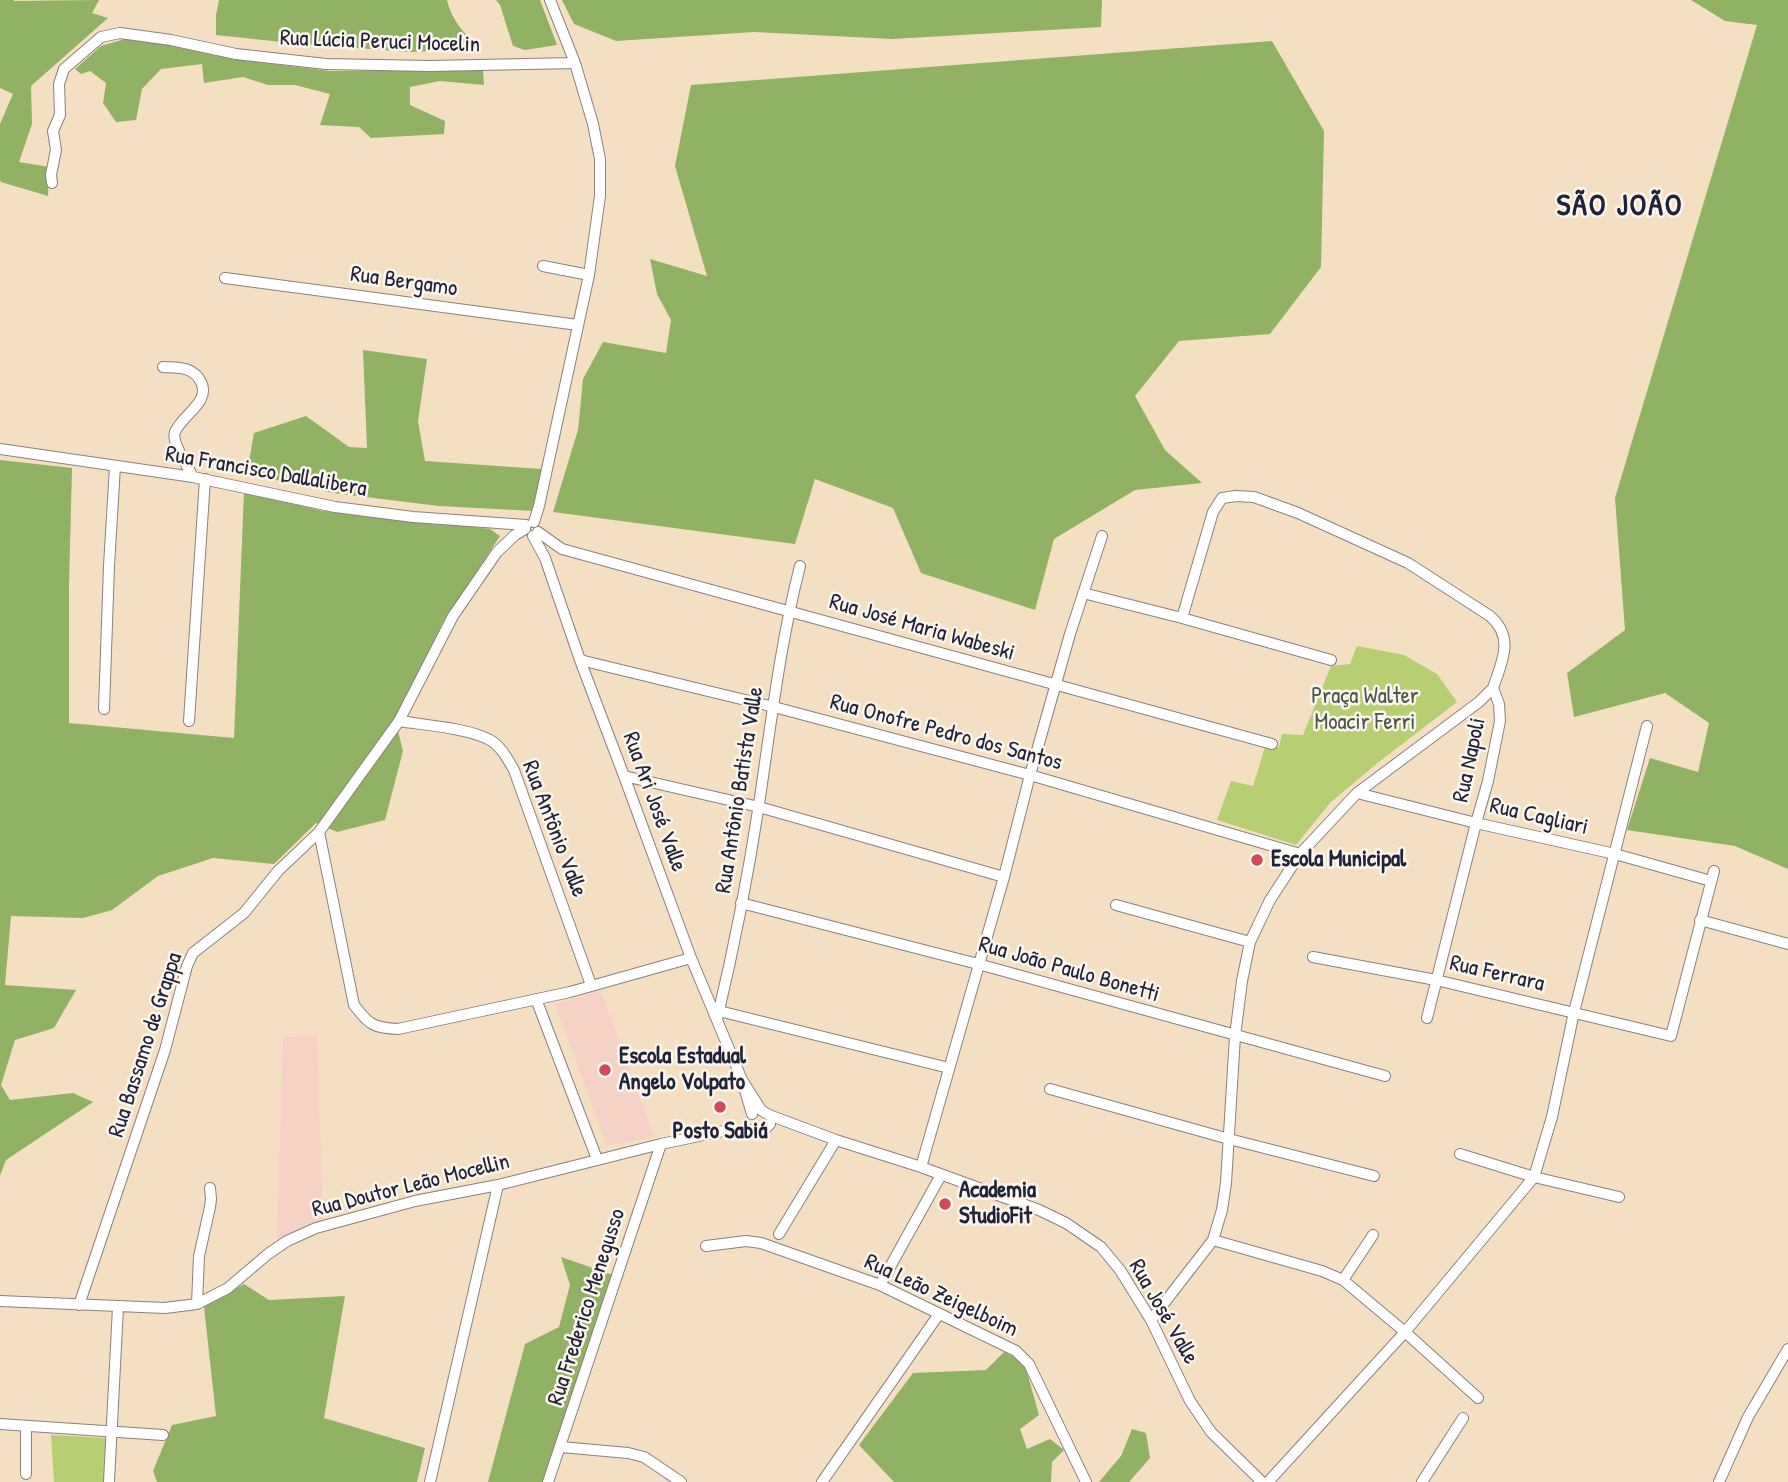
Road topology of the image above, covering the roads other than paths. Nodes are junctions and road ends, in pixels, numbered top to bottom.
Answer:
1 (550, 0) edge
2 (575, 63) junction
3 (52, 183) dead end
4 (543, 266) dead end
5 (589, 275) junction
6 (225, 278) dead end
7 (578, 325) junction
8 (163, 367) dead end
9 (0, 449) edge
10 (115, 466) junction
11 (193, 477) junction
12 (205, 479) junction
13 (509, 524) joint
14 (528, 530) junction
15 (1102, 536) dead end
16 (562, 549) junction
17 (545, 558) junction
18 (800, 566) dead end
19 (1083, 593) junction
20 (789, 611) junction
21 (1182, 618) junction
22 (580, 660) junction
23 (1331, 660) dead end
24 (1056, 686) junction
25 (1493, 688) junction
26 (774, 706) junction
27 (104, 709) dead end
28 (189, 721) dead end
29 (399, 721) junction
30 (1647, 726) dead end
31 (1272, 744) dead end
32 (1030, 775) junction
33 (624, 776) junction
34 (1357, 793) junction
35 (759, 807) junction
36 (1476, 823) junction
37 (319, 832) junction
38 (1300, 854) junction
39 (1615, 854) junction
40 (1004, 877) junction
41 (741, 903) junction
42 (1116, 905) dead end
43 (1700, 920) junction
44 (1250, 942) junction
45 (1788, 944) edge
46 (1313, 957) dead end
47 (691, 958) junction
48 (978, 964) junction
49 (1436, 980) junction
50 (591, 985) junction
51 (536, 999) junction
52 (1574, 1012) junction
53 (718, 1015) junction
54 (1427, 1017) dead end
55 (1234, 1036) junction
56 (949, 1068) junction
57 (1385, 1076) dead end
58 (1050, 1089) dead end
59 (760, 1119) junction
60 (1229, 1139) junction
61 (836, 1140) junction
62 (662, 1144) junction
63 (1460, 1154) dead end
64 (597, 1159) junction
65 (921, 1167) junction
66 (941, 1175) junction
67 (1374, 1176) dead end
68 (1534, 1177) junction
69 (498, 1185) junction
70 (209, 1188) dead end
71 (1619, 1197) dead end
72 (779, 1234) dead end
73 (1373, 1235) dead end
74 (1213, 1240) junction
75 (706, 1246) dead end
76 (1343, 1280) junction
77 (880, 1285) junction
78 (0, 1301) edge
79 (197, 1304) junction
80 (79, 1305) junction
81 (118, 1307) junction
82 (939, 1314) junction
83 (1152, 1320) junction
84 (1405, 1332) junction
85 (1788, 1349) edge
86 (1478, 1398) dead end
87 (1464, 1418) dead end
88 (0, 1424) edge
89 (26, 1426) junction
90 (111, 1432) junction
91 (163, 1435) dead end
92 (561, 1447) junction
93 (26, 1475) dead end
94 (109, 1482) edge
95 (430, 1482) edge
96 (548, 1482) edge
97 (681, 1482) edge
98 (822, 1482) edge
99 (1086, 1482) edge
100 (1262, 1482) edge
101 (1268, 1482) edge
102 (1422, 1482) edge
103 (1719, 1482) edge

1 - 2 street
2 - 3 street, Rua Lúcia Peruci Mocelin
2 - 5 street
4 - 5 street
5 - 7 street
6 - 7 street, Rua Bergamo
7 - 14 street
8 - 11 street
9 - 10 street, Rua Francisco Dallalibera
10 - 11 street, Rua Francisco Dallalibera
10 - 27 street
11 - 12 street, Rua Francisco Dallalibera
12 - 13 street, Rua Francisco Dallalibera
12 - 28 street
13 - 14 street, Rua Ari José Valle
14 - 16 street, Rua José Maria Wabeski
14 - 17 street, Rua Ari José Valle
14 - 29 street, Rua Bassamo de Grappa
15 - 19 street
16 - 17 street
16 - 20 street, Rua José Maria Wabeski
17 - 22 street, Rua Ari José Valle
18 - 20 street, Rua Antônio Batista Valle
19 - 21 street
19 - 24 street
20 - 24 street, Rua José Maria Wabeski
20 - 26 street, Rua Antônio Batista Valle
21 - 23 street
21 - 25 street, Rua Napoli
22 - 26 street, Rua Onofre Pedro dos Santos
22 - 33 street, Rua Ari José Valle
24 - 31 street, Rua José Maria Wabeski
24 - 32 street
25 - 34 street
25 - 36 street, Rua Napoli
26 - 32 street, Rua Onofre Pedro dos Santos
26 - 35 street, Rua Antônio Batista Valle
29 - 37 street, Rua Bassamo de Grappa
29 - 50 street, Rua Antônio Valle
30 - 39 street
32 - 38 street, Rua Onofre Pedro dos Santos
32 - 40 street
33 - 35 street
33 - 47 street, Rua Ari José Valle
34 - 36 street, Rua Cagliari
34 - 38 street
35 - 40 street
35 - 41 street, Rua Antônio Batista Valle
36 - 39 street, Rua Cagliari
36 - 49 street, Rua Napoli
37 - 51 street
37 - 80 street, Rua Bassamo de Grappa
38 - 44 street
39 - 43 street, Rua Cagliari
39 - 52 street
40 - 48 street
41 - 48 street, Rua João Paulo Bonetti
41 - 53 street, Rua Antônio Batista Valle
42 - 44 street
43 - 45 street
43 - 52 street, Rua Ferrara
44 - 55 street
46 - 49 street, Rua Ferrara
47 - 50 street
47 - 53 street, Rua Ari José Valle
48 - 55 street, Rua João Paulo Bonetti
48 - 56 street
49 - 52 street, Rua Ferrara
49 - 54 street, Rua Napoli
50 - 51 street
51 - 64 street
52 - 68 street
53 - 56 street
53 - 59 street, Rua Ari José Valle
55 - 57 street, Rua João Paulo Bonetti
55 - 60 street
56 - 65 street
58 - 60 street
59 - 61 street, Rua José Valle
59 - 62 street, Rua Doutor Leão Mocellin
60 - 67 street
60 - 74 street
61 - 65 street, Rua José Valle
61 - 72 street
62 - 64 street, Rua Doutor Leão Mocellin
62 - 92 street, Rua Frederico Menegusso
63 - 68 street
64 - 69 street, Rua Doutor Leão Mocellin
65 - 66 street, Rua José Valle
66 - 77 street
66 - 83 street, Rua José Valle
68 - 71 street
68 - 84 street
69 - 79 street, Rua Doutor Leão Mocellin
69 - 95 street
70 - 79 street
73 - 76 street
74 - 76 street
74 - 83 street
75 - 77 street, Rua Leão Zeigelboim
76 - 84 street
77 - 82 street, Rua Leão Zeigelboim
78 - 80 street, Rua Doutor Leão Mocellin
79 - 81 street, Rua Doutor Leão Mocellin
80 - 81 street, Rua Doutor Leão Mocellin
81 - 90 street
82 - 98 street
82 - 99 street, Rua Leão Zeigelboim
83 - 100 street, Rua José Valle
84 - 86 street
84 - 101 street
85 - 103 street
87 - 102 street
88 - 89 street
89 - 90 street
89 - 93 street
90 - 91 street
90 - 94 street
92 - 96 street, Rua Frederico Menegusso
92 - 97 street

